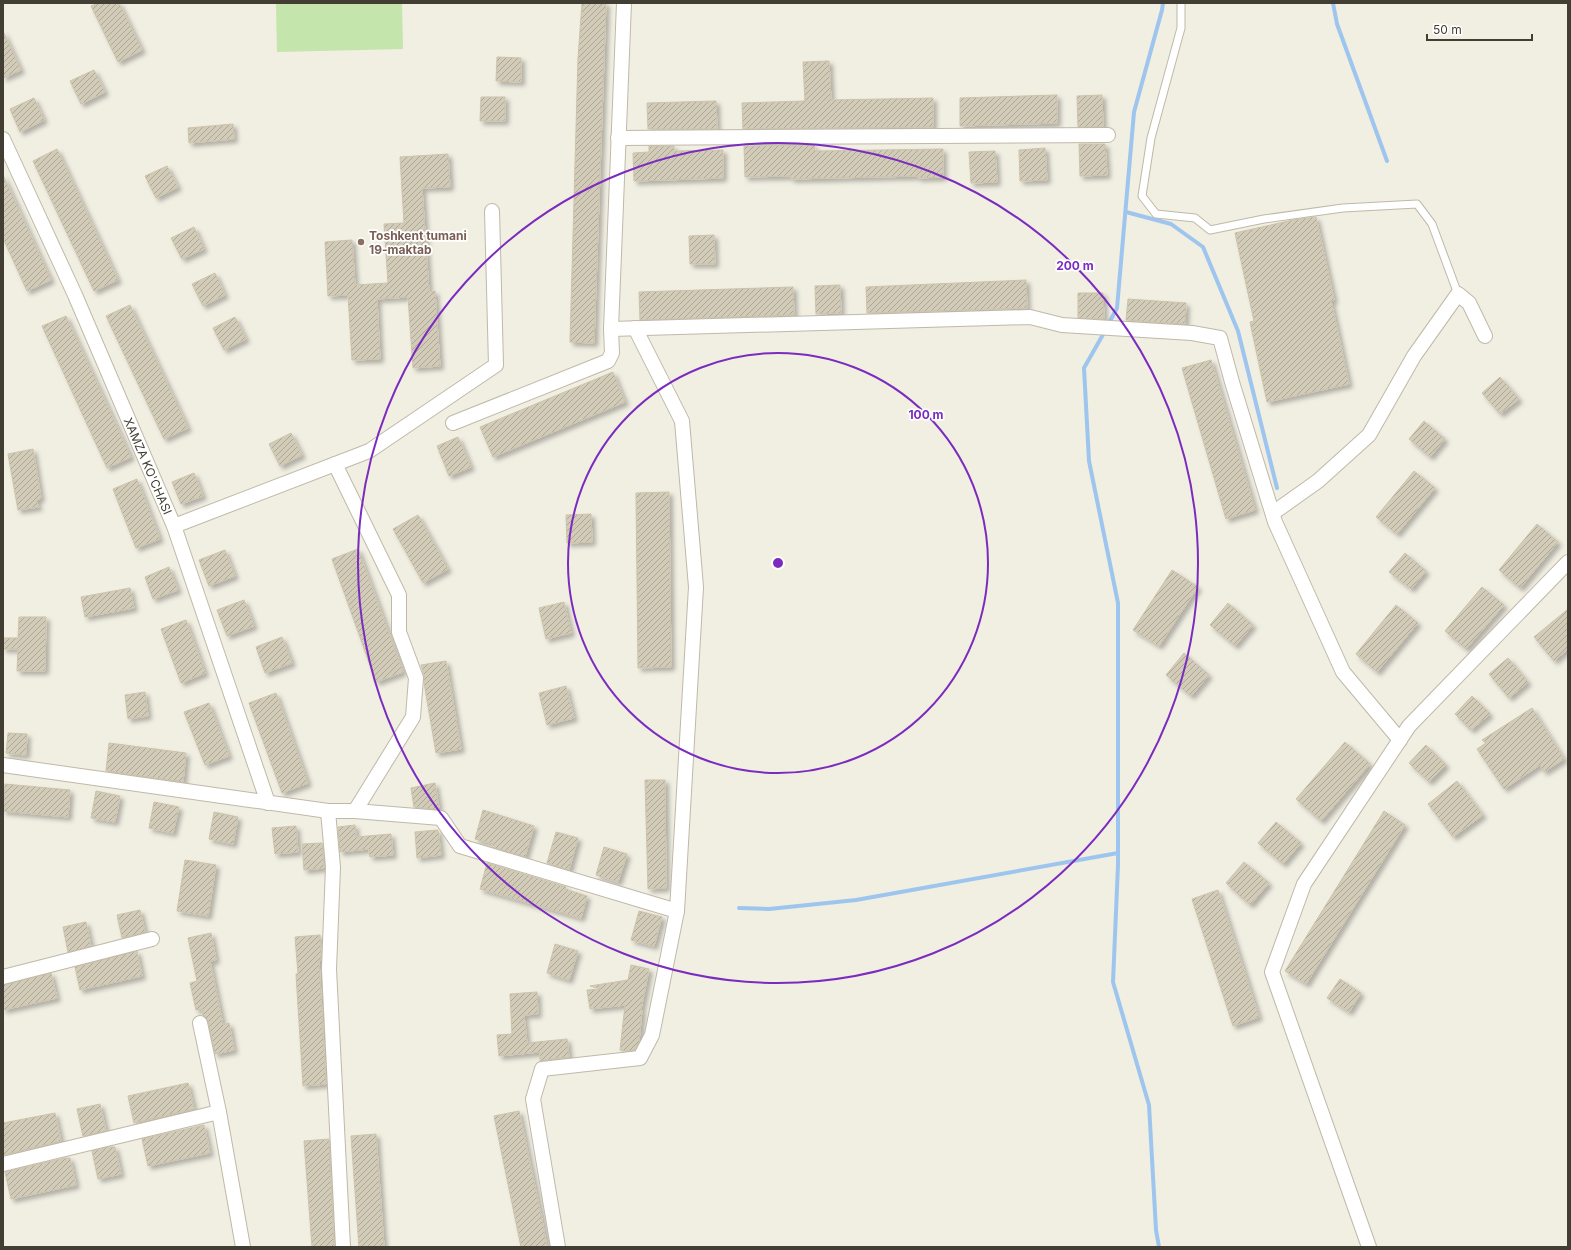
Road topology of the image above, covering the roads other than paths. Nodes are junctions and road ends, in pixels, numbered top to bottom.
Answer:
1 (624, 3) edge
2 (1181, 3) edge
3 (1108, 135) dead end
4 (618, 138) junction
5 (3, 139) edge
6 (492, 211) dead end
7 (1458, 294) junction
8 (635, 328) junction
9 (612, 329) junction
10 (1485, 336) dead end
11 (453, 424) dead end
12 (335, 464) junction
13 (1273, 514) junction
14 (174, 526) junction
15 (1568, 562) edge
16 (1400, 740) junction
17 (3, 765) edge
18 (268, 803) junction
19 (328, 811) junction
20 (355, 812) junction
21 (677, 911) junction
22 (152, 939) dead end
23 (3, 977) edge
24 (200, 1023) dead end
25 (219, 1112) junction
26 (3, 1164) edge
27 (243, 1247) edge
28 (342, 1247) edge
29 (558, 1247) edge
30 (1369, 1247) edge

1 - 4 street
2 - 7 lane
3 - 4 street
4 - 9 street
5 - 14 street, XAMZA KO'CHASI
6 - 12 street
7 - 10 street
7 - 13 street
8 - 9 street
8 - 13 street
8 - 21 street
9 - 11 street
12 - 14 street
12 - 20 street
13 - 16 street
14 - 18 street, XAMZA KO'CHASI
15 - 16 street
16 - 30 street
17 - 18 street
18 - 19 street
19 - 20 street
19 - 28 street
20 - 21 street
21 - 29 street
22 - 23 street
24 - 25 street
25 - 26 street
25 - 27 street

